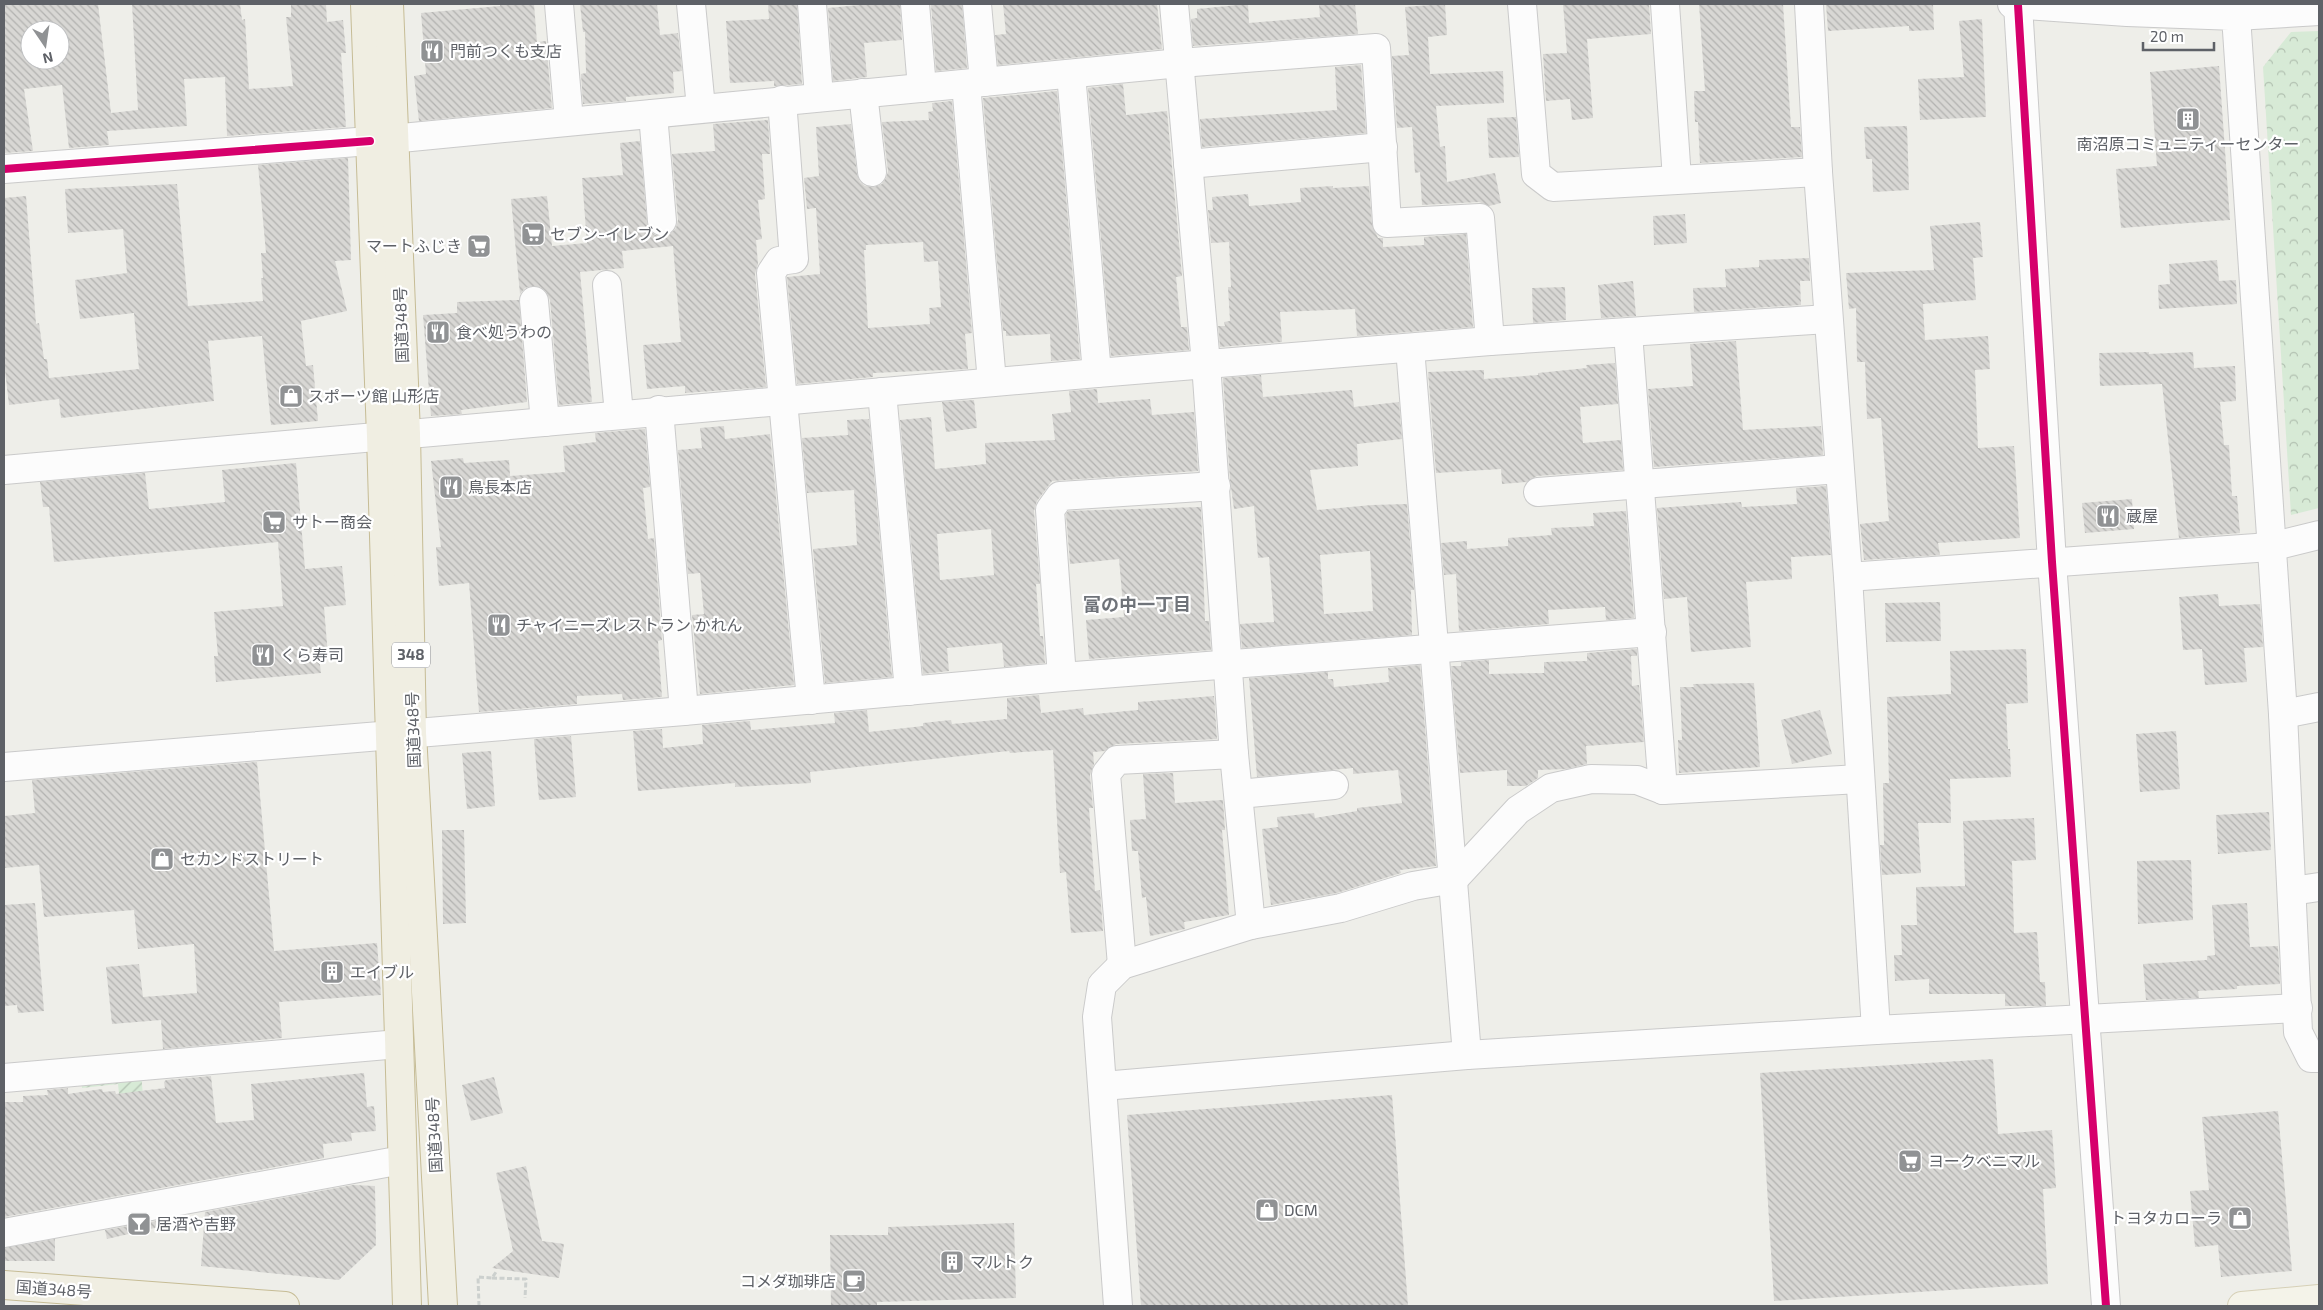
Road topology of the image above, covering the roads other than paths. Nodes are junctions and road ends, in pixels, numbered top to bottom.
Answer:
1 (365, 4) edge
2 (389, 4) edge
3 (558, 4) edge
4 (692, 4) edge
5 (812, 4) edge
6 (915, 4) edge
7 (977, 4) edge
8 (1174, 4) edge
9 (1522, 4) edge
10 (1665, 4) edge
11 (1810, 4) edge
12 (2015, 5) edge
13 (2319, 11) edge
14 (2236, 16) junction
15 (1180, 63) junction
16 (1071, 74) junction
17 (975, 83) junction
18 (922, 88) junction
19 (863, 93) junction
20 (819, 97) junction
21 (782, 100) junction
22 (702, 108) junction
23 (653, 114) junction
24 (570, 121) junction
25 (382, 140) junction
26 (1383, 146) junction
27 (1188, 164) junction
28 (4, 169) edge
29 (872, 172) dead end
30 (1818, 172) junction
31 (1677, 179) junction
32 (662, 221) dead end
33 (607, 286) dead end
34 (534, 301) dead end
35 (1828, 318) junction
36 (1628, 333) junction
37 (1490, 341) junction
38 (1410, 348) junction
39 (1206, 364) junction
40 (1097, 373) junction
41 (992, 382) junction
42 (882, 392) junction
43 (782, 400) junction
44 (659, 410) junction
45 (619, 414) junction
46 (545, 422) junction
47 (393, 435) junction
48 (1839, 469) junction
49 (4, 470) edge
50 (1640, 483) junction
51 (1216, 486) junction
52 (1538, 492) dead end
53 (2319, 535) edge
54 (2270, 547) junction
55 (2052, 562) junction
56 (1848, 577) junction
57 (1652, 632) junction
58 (1436, 647) junction
59 (1229, 666) junction
60 (1062, 677) junction
61 (909, 690) junction
62 (812, 700) junction
63 (2319, 707) edge
64 (684, 711) junction
65 (2283, 714) junction
66 (401, 734) junction
67 (1234, 754) junction
68 (4, 767) edge
69 (1860, 779) junction
70 (1334, 784) dead end
71 (1663, 790) junction
72 (1238, 794) junction
73 (1454, 879) junction
74 (2319, 887) edge
75 (2292, 891) junction
76 (1251, 925) junction
77 (1122, 965) junction
78 (2298, 1008) junction
79 (2084, 1020) junction
80 (1876, 1030) junction
81 (399, 1044) junction
82 (1467, 1055) junction
83 (2319, 1058) edge
84 (4, 1078) edge
85 (1103, 1086) junction
86 (402, 1160) junction
87 (4, 1233) edge
88 (4, 1285) edge
89 (2319, 1299) edge
90 (285, 1306) edge
91 (407, 1306) edge
92 (443, 1306) edge
93 (1118, 1306) edge
94 (2106, 1306) edge
95 (2242, 1306) edge

1 - 25 highway, 国道348号 / 348
2 - 25 highway, 国道348号 / 348
3 - 24 street
4 - 22 street
5 - 20 street
6 - 18 street
7 - 17 street
8 - 15 street
9 - 31 street
10 - 31 street
11 - 30 street
12 - 14 street
12 - 55 street
13 - 14 street
14 - 54 street
15 - 16 street
15 - 26 street
15 - 27 street
16 - 17 street
16 - 40 street
17 - 18 street
17 - 41 street
18 - 19 street
19 - 20 street
19 - 29 street
20 - 21 street
21 - 22 street
21 - 43 street
22 - 23 street
23 - 24 street
23 - 32 street
24 - 25 street
25 - 28 street
25 - 47 highway, 国道348号 / 348
26 - 27 street
26 - 37 street
27 - 39 street
30 - 31 street
30 - 35 street
33 - 45 street
34 - 46 street
35 - 36 street
35 - 48 street
36 - 37 street
36 - 50 street
37 - 38 street
38 - 39 street
38 - 58 street
39 - 40 street
39 - 51 street
40 - 41 street
41 - 42 street
42 - 43 street
42 - 61 street
43 - 44 street
43 - 62 street
44 - 45 street
44 - 64 street
45 - 46 street
46 - 47 street
47 - 49 street
47 - 66 highway, 国道348号 / 348
48 - 50 street
48 - 56 street
50 - 52 street
50 - 57 street
51 - 59 street
51 - 60 street
53 - 54 street
54 - 55 street
54 - 65 street
55 - 56 street
55 - 79 street
56 - 69 street
57 - 58 street
57 - 71 street
58 - 59 street
58 - 73 street
59 - 60 street
59 - 67 street
60 - 61 street
61 - 62 street
62 - 64 street
63 - 65 street
64 - 66 street
65 - 75 street
66 - 68 street
66 - 81 highway, 国道348号 / 348
66 - 92 highway, 国道348号 / 348
67 - 72 street
67 - 77 street
69 - 71 street
69 - 80 street
70 - 72 street
71 - 73 street
72 - 76 street
73 - 76 street
73 - 82 street
74 - 75 street
75 - 78 street
76 - 77 street
77 - 85 street
78 - 79 street
78 - 83 street
79 - 80 street
79 - 94 street
80 - 82 street
81 - 84 street
81 - 86 highway, 国道348号 / 348
82 - 85 street
85 - 93 street
86 - 87 street
86 - 91 highway, 国道348号 / 348
88 - 90 highway, 国道348号
89 - 95 main road

